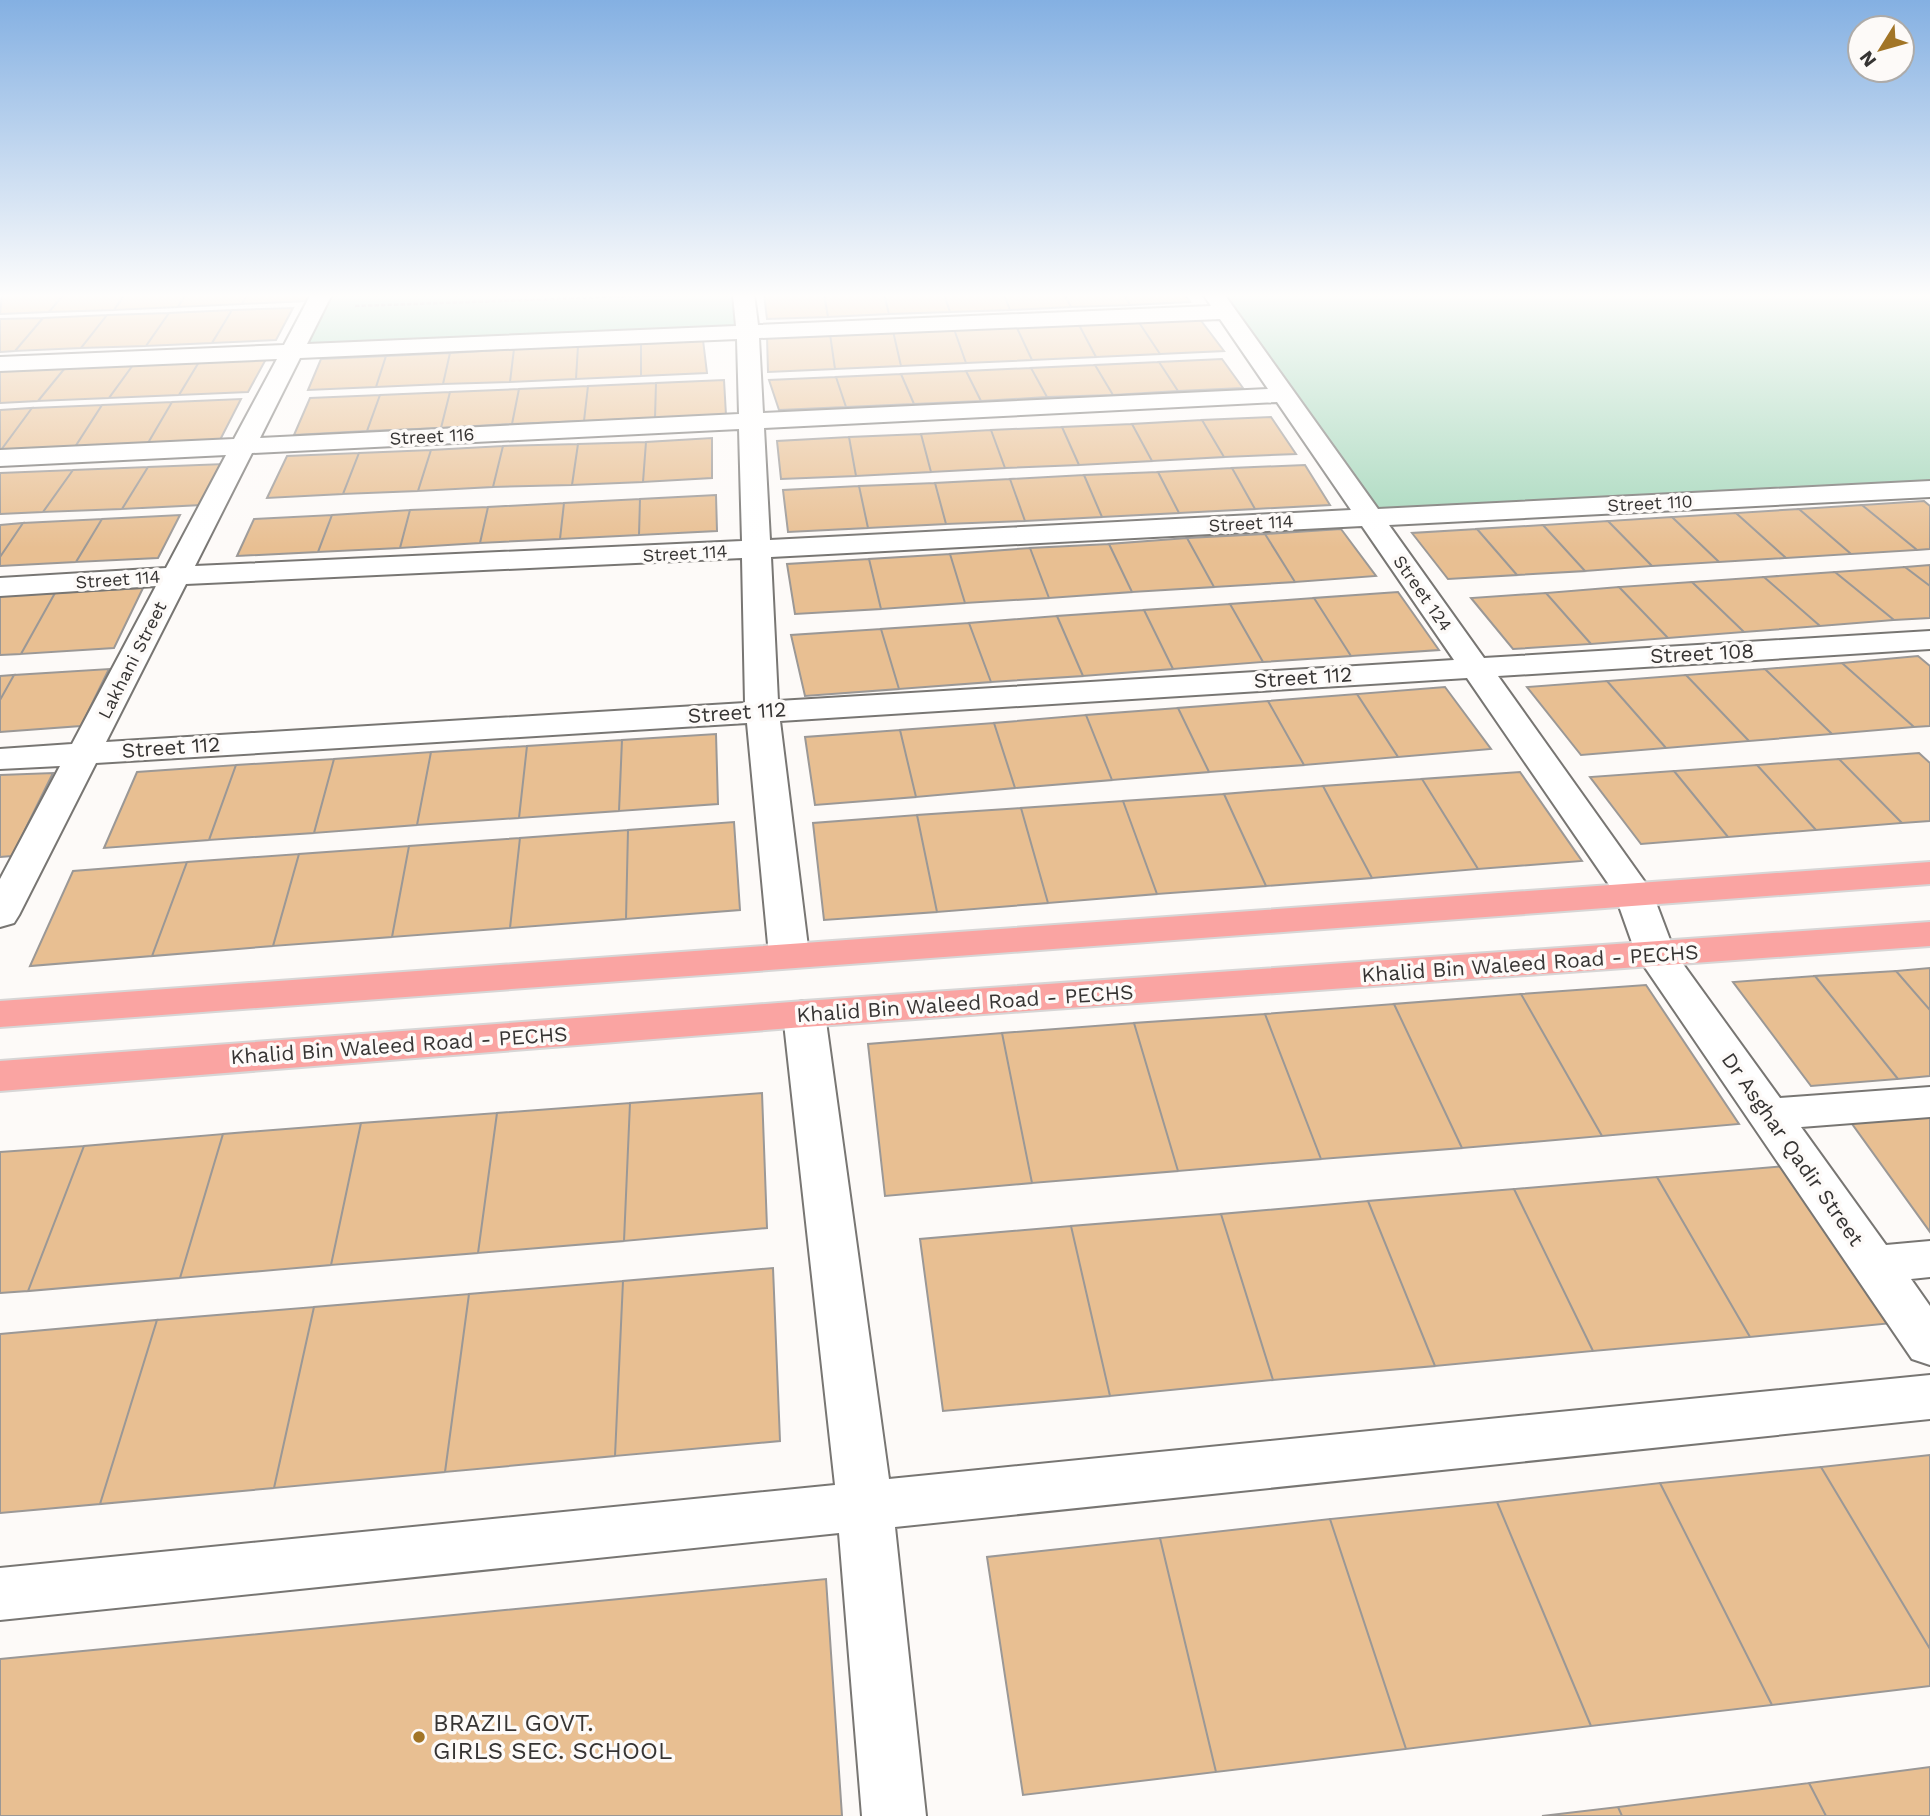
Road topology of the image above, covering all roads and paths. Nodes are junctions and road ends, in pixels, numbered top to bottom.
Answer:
1 (278, 379) edge
2 (749, 379) edge
3 (1273, 379) edge
4 (1284, 395) junction
5 (750, 419) junction
6 (243, 446) junction
7 (0, 458) edge
8 (1930, 489) edge
9 (1369, 517) junction
10 (756, 549) junction
11 (176, 576) junction
12 (0, 587) edge
13 (1930, 640) edge
14 (1475, 667) junction
15 (762, 711) junction
16 (84, 753) junction
17 (0, 759) edge
18 (1930, 873) edge
19 (1633, 892) junction
20 (0, 915) edge
21 (1930, 934) edge
22 (1656, 954) junction
23 (789, 956) junction
24 (0, 1014) edge
25 (804, 1014) junction
26 (0, 1076) edge
27 (1930, 1102) edge
28 (1768, 1114) junction
29 (1930, 1259) edge
30 (1874, 1265) junction
31 (1930, 1345) edge
32 (1930, 1396) edge
33 (865, 1506) junction
34 (0, 1594) edge
35 (894, 1816) edge

1 - 6 street, Lakhani Street
2 - 5 street
3 - 4 street, Street 124
4 - 5 street, Street 116
4 - 9 street, Street 124
5 - 6 street, Street 116
5 - 10 street
6 - 7 street, Street 116
6 - 11 street, Lakhani Street
8 - 9 street, Street 110
9 - 10 street, Street 114
9 - 14 street, Street 124
10 - 11 street, Street 114
10 - 15 street
11 - 12 street, Street 114
11 - 16 street, Lakhani Street
13 - 14 street, Street 108
14 - 15 street, Street 112
14 - 19 street, Street 124
15 - 16 street, Street 112
15 - 23 street
16 - 17 street, Street 112
16 - 20 street, Lakhani Street
18 - 19 main road
19 - 22 street, Dr Asghar Qadir Street
19 - 23 main road
21 - 22 main road, Khalid Bin Waleed Road - PECHS
22 - 25 main road, Khalid Bin Waleed Road - PECHS
22 - 28 street, Dr Asghar Qadir Street
23 - 24 main road
25 - 26 main road, Khalid Bin Waleed Road - PECHS
25 - 33 street
27 - 28 street
28 - 30 street, Dr Asghar Qadir Street
29 - 30 street
30 - 31 street, Dr Asghar Qadir Street
32 - 33 street
33 - 34 street
33 - 35 street

